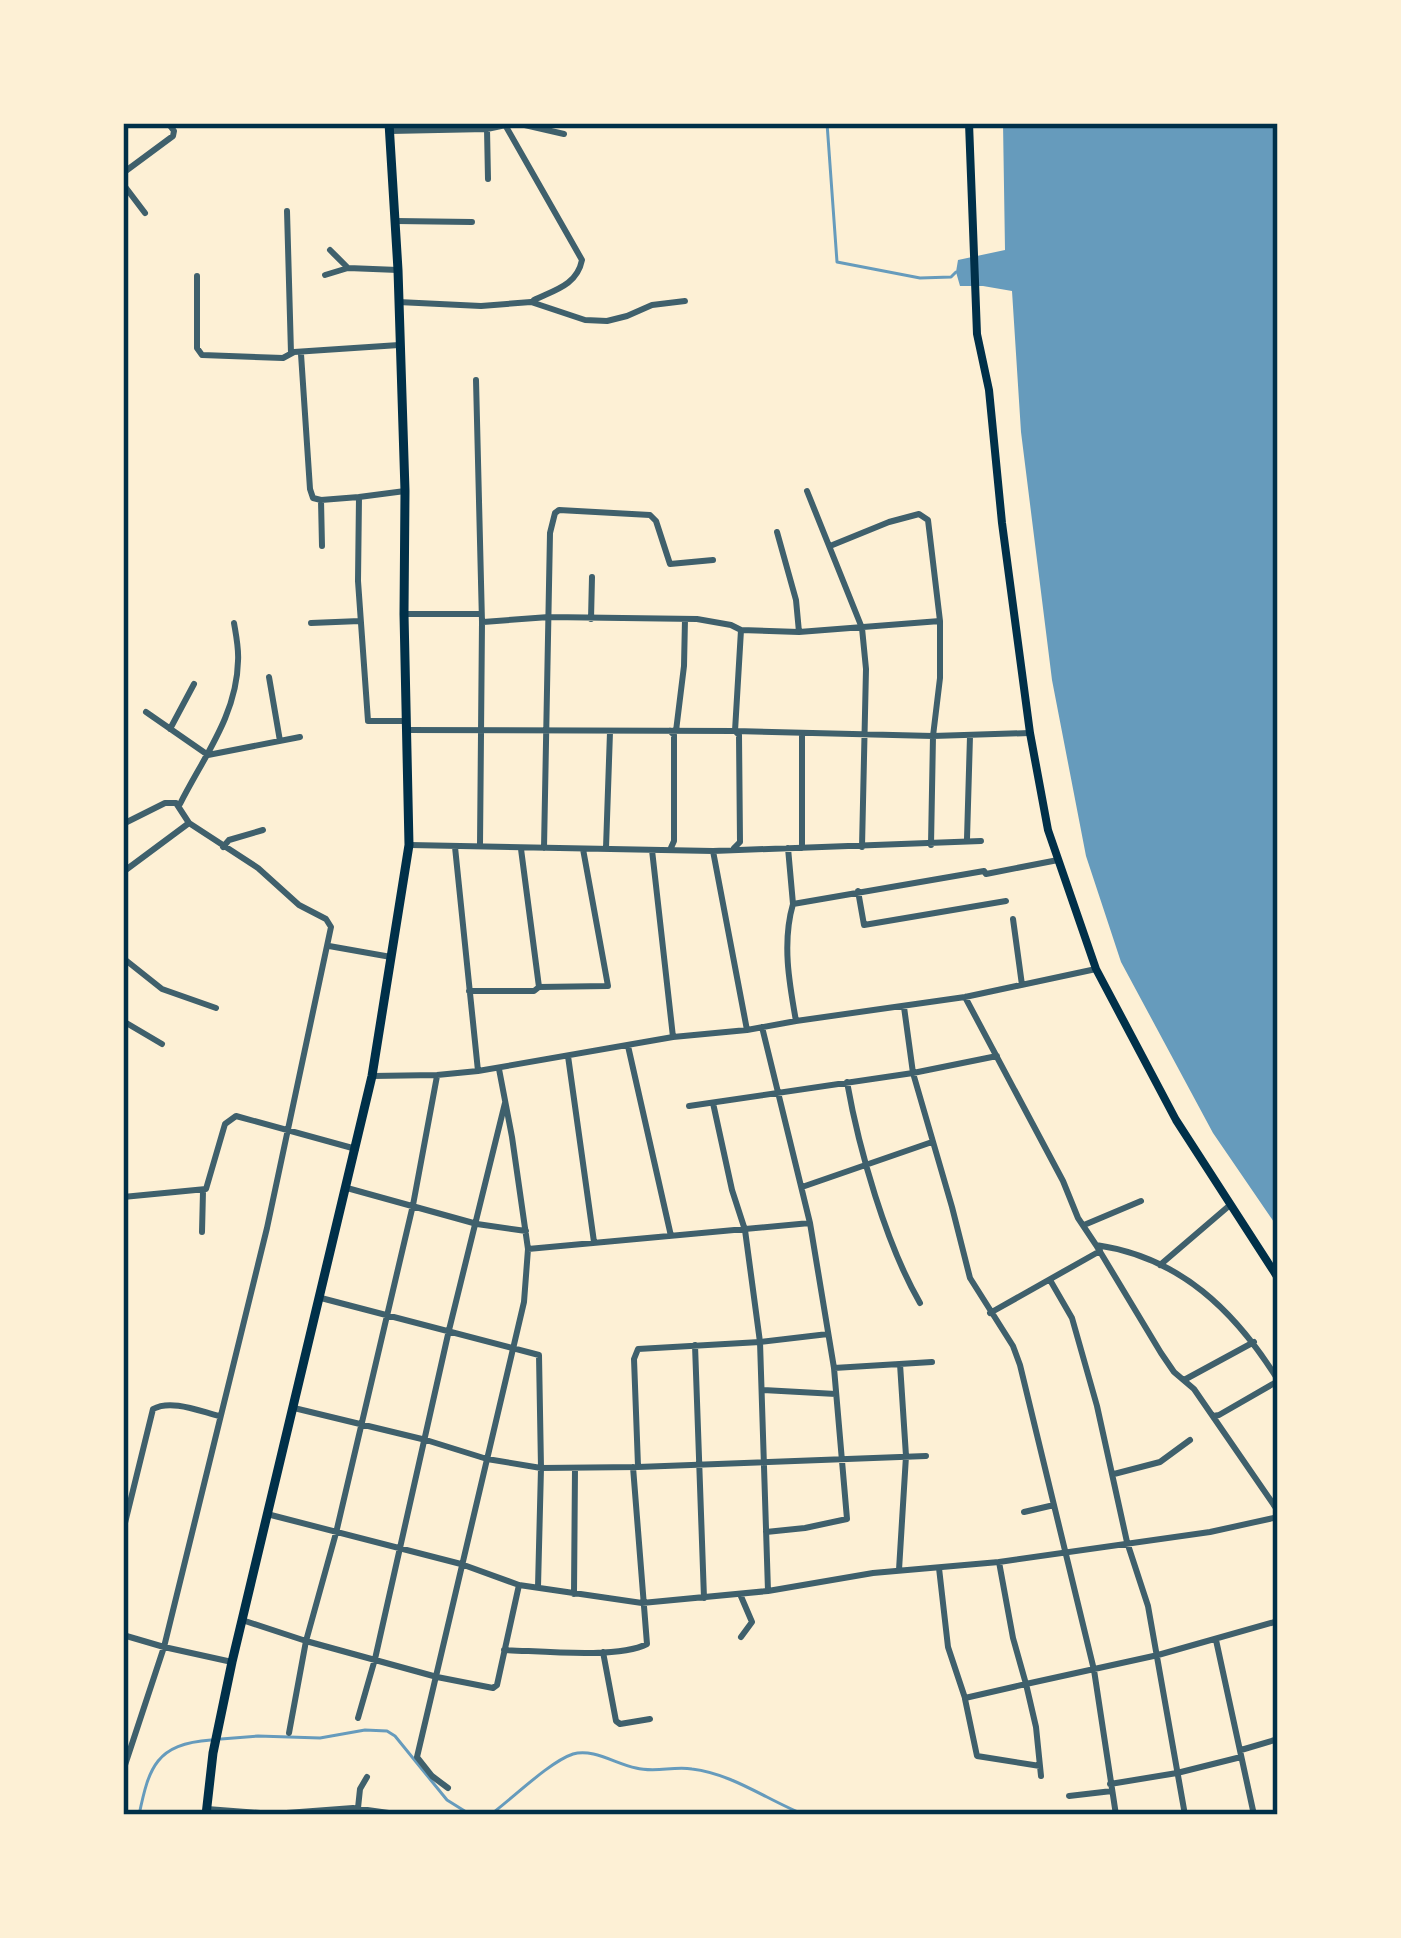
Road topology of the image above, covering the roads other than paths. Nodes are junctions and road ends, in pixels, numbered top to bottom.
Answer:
1 (168, 123) edge
2 (504, 123) edge
3 (968, 123) edge
4 (389, 127) edge
5 (487, 129) junction
6 (564, 134) dead end
7 (123, 172) edge
8 (488, 179) dead end
9 (123, 184) edge
10 (286, 211) dead end
11 (145, 213) dead end
12 (396, 221) junction
13 (472, 222) dead end
14 (330, 250) dead end
15 (348, 268) junction
16 (398, 270) junction
17 (326, 275) dead end
18 (196, 276) dead end
19 (685, 301) dead end
20 (398, 302) junction
21 (531, 302) junction
22 (399, 346) junction
23 (301, 352) junction
24 (291, 353) junction
25 (476, 380) dead end
26 (405, 491) junction
27 (807, 491) dead end
28 (359, 497) junction
29 (321, 500) junction
30 (777, 532) dead end
31 (322, 546) dead end
32 (830, 546) junction
33 (713, 560) dead end
34 (592, 577) dead end
35 (404, 614) junction
36 (549, 617) junction
37 (482, 618) junction
38 (591, 619) junction
39 (685, 619) junction
40 (360, 621) junction
41 (940, 621) junction
42 (234, 623) dead end
43 (311, 623) dead end
44 (862, 628) junction
45 (741, 630) junction
46 (799, 632) junction
47 (269, 677) dead end
48 (194, 684) dead end
49 (146, 712) dead end
50 (406, 725) junction
51 (170, 728) junction
52 (482, 730) junction
53 (545, 731) junction
54 (610, 731) junction
55 (673, 731) junction
56 (734, 731) junction
57 (1030, 733) junction
58 (802, 734) junction
59 (864, 735) junction
60 (933, 736) junction
61 (970, 736) junction
62 (300, 737) dead end
63 (280, 741) junction
64 (208, 755) junction
65 (180, 805) junction
66 (189, 823) junction
67 (123, 824) edge
68 (263, 830) dead end
69 (981, 841) dead end
70 (965, 842) junction
71 (931, 844) junction
72 (410, 845) junction
73 (480, 846) junction
74 (223, 847) junction
75 (455, 847) junction
76 (862, 847) junction
77 (544, 848) junction
78 (584, 848) junction
79 (606, 848) junction
80 (734, 848) junction
81 (788, 848) junction
82 (802, 848) junction
83 (521, 849) junction
84 (652, 850) junction
85 (670, 850) junction
86 (713, 851) junction
87 (1058, 860) junction
88 (123, 872) edge
89 (858, 890) junction
90 (1006, 901) dead end
91 (793, 904) junction
92 (1013, 919) dead end
93 (328, 946) junction
94 (391, 957) junction
95 (123, 958) edge
96 (1096, 968) junction
97 (1022, 985) junction
98 (539, 987) junction
99 (469, 991) junction
100 (965, 997) junction
101 (904, 1007) junction
102 (215, 1008) dead end
103 (123, 1021) edge
104 (796, 1021) junction
105 (762, 1027) junction
106 (747, 1030) junction
107 (673, 1037) junction
108 (162, 1044) dead end
109 (628, 1046) junction
110 (568, 1056) junction
111 (998, 1056) junction
112 (499, 1067) junction
113 (478, 1071) junction
114 (913, 1073) junction
115 (437, 1075) junction
116 (372, 1076) junction
117 (848, 1082) junction
118 (778, 1091) junction
119 (713, 1102) junction
120 (505, 1103) junction
121 (689, 1106) dead end
122 (289, 1130) junction
123 (932, 1142) junction
124 (356, 1149) junction
125 (867, 1165) junction
126 (802, 1187) junction
127 (347, 1189) junction
128 (203, 1191) junction
129 (123, 1197) edge
130 (1141, 1201) dead end
131 (1230, 1204) junction
132 (413, 1205) junction
133 (810, 1223) junction
134 (477, 1224) junction
135 (1082, 1225) junction
136 (745, 1229) junction
137 (526, 1231) junction
138 (202, 1232) dead end
139 (671, 1236) junction
140 (594, 1242) junction
141 (1098, 1248) junction
142 (528, 1249) junction
143 (1160, 1264) junction
144 (1278, 1278) edge
145 (1050, 1280) junction
146 (321, 1298) junction
147 (920, 1303) dead end
148 (990, 1313) junction
149 (388, 1314) junction
150 (449, 1330) junction
151 (828, 1334) junction
152 (760, 1342) junction
153 (1253, 1342) junction
154 (695, 1345) junction
155 (512, 1347) junction
156 (932, 1361) dead end
157 (900, 1364) junction
158 (834, 1368) junction
159 (1184, 1380) junction
160 (1278, 1380) edge
161 (763, 1390) junction
162 (836, 1394) junction
163 (294, 1408) junction
164 (219, 1416) junction
165 (1213, 1416) junction
166 (362, 1424) junction
167 (426, 1440) junction
168 (1190, 1440) dead end
169 (906, 1456) junction
170 (926, 1456) dead end
171 (843, 1457) junction
172 (487, 1459) junction
173 (765, 1463) junction
174 (701, 1464) junction
175 (636, 1467) junction
176 (541, 1468) junction
177 (574, 1468) junction
178 (1114, 1474) junction
179 (1054, 1505) junction
180 (1024, 1512) dead end
181 (267, 1514) junction
182 (1278, 1514) edge
183 (123, 1531) edge
184 (766, 1532) junction
185 (336, 1533) junction
186 (1127, 1541) junction
187 (401, 1549) junction
188 (1066, 1551) junction
189 (999, 1562) junction
190 (461, 1564) junction
191 (939, 1568) junction
192 (899, 1571) junction
193 (519, 1585) junction
194 (538, 1588) junction
195 (768, 1591) junction
196 (574, 1594) junction
197 (740, 1594) junction
198 (704, 1598) junction
199 (642, 1603) junction
200 (242, 1620) junction
201 (1278, 1621) edge
202 (123, 1636) edge
203 (741, 1637) dead end
204 (1216, 1640) junction
205 (306, 1641) junction
206 (164, 1647) junction
207 (504, 1650) junction
208 (603, 1652) junction
209 (1158, 1654) junction
210 (375, 1659) junction
211 (232, 1662) junction
212 (1094, 1670) junction
213 (437, 1677) junction
214 (1026, 1684) junction
215 (965, 1698) junction
216 (358, 1718) dead end
217 (650, 1719) dead end
218 (289, 1733) dead end
219 (1278, 1739) edge
220 (1240, 1754) junction
221 (1040, 1766) junction
222 (123, 1771) edge
223 (1177, 1773) junction
224 (1040, 1776) dead end
225 (367, 1777) dead end
226 (1111, 1788) junction
227 (448, 1789) dead end
228 (1069, 1796) dead end
229 (358, 1808) junction
230 (206, 1812) edge
231 (403, 1815) edge
232 (1116, 1815) edge
233 (1185, 1815) edge
234 (1254, 1815) edge

1 - 7 street
2 - 21 street
3 - 57 main road
4 - 5 street
4 - 12 highway
5 - 6 street
5 - 8 street
9 - 11 street
10 - 24 street
12 - 13 street
12 - 16 highway
14 - 15 street
15 - 16 street
15 - 17 street
16 - 20 highway
18 - 24 street
19 - 21 street
20 - 21 street
20 - 22 highway
22 - 23 street
22 - 26 highway
23 - 24 street
23 - 29 street
25 - 37 street
26 - 28 street
26 - 35 highway
27 - 32 street
28 - 29 street
28 - 40 street
29 - 31 street
30 - 46 street
32 - 41 street
32 - 44 street
33 - 36 street
34 - 38 street
35 - 37 street
35 - 50 highway
36 - 37 street
36 - 38 street
36 - 53 street
37 - 52 street
38 - 39 street
39 - 45 street
39 - 55 street
40 - 43 street
40 - 50 street
41 - 44 street
41 - 60 street
42 - 64 street
44 - 46 street
44 - 59 street
45 - 46 street
45 - 56 street
47 - 63 street
48 - 51 street
49 - 51 street
50 - 52 street
50 - 72 highway
51 - 64 street
52 - 53 street
52 - 73 street
53 - 54 street
53 - 77 street
54 - 55 street
54 - 79 street
55 - 56 street
55 - 85 street
56 - 58 street
56 - 80 street
57 - 61 street
57 - 87 main road
58 - 59 street
58 - 82 street
59 - 60 street
59 - 76 street
60 - 61 street
60 - 71 street
61 - 70 street
62 - 63 street
63 - 64 street
64 - 65 street
65 - 66 street
65 - 67 street
66 - 74 street
66 - 88 street
68 - 74 street
69 - 70 street
70 - 71 street
71 - 76 street
72 - 75 street
72 - 94 highway
73 - 75 street
73 - 83 street
74 - 93 street
75 - 99 street
76 - 82 street
77 - 78 street
77 - 83 street
78 - 79 street
78 - 98 street
79 - 84 street
80 - 81 street
80 - 86 street
81 - 82 street
81 - 91 street
83 - 98 street
84 - 85 street
84 - 107 street
85 - 86 street
86 - 106 street
87 - 89 street
87 - 96 main road
89 - 90 street
89 - 91 street
91 - 104 street
92 - 97 street
93 - 94 street
93 - 122 street
94 - 116 highway
95 - 102 street
96 - 97 street
96 - 131 main road
97 - 100 street
98 - 99 street
99 - 113 street
100 - 101 street
100 - 111 street
101 - 104 street
101 - 114 street
103 - 108 street
104 - 105 street
105 - 106 street
105 - 118 street
106 - 107 street
107 - 109 street
109 - 110 street
109 - 139 street
110 - 112 street
110 - 140 street
111 - 114 street
111 - 135 street
112 - 113 street
112 - 120 street
113 - 115 street
114 - 117 street
114 - 123 street
115 - 116 street
115 - 132 street
116 - 124 highway
117 - 118 street
117 - 125 street
118 - 119 street
118 - 126 street
119 - 121 street
119 - 136 street
120 - 134 street
120 - 137 street
122 - 124 street
122 - 128 street
122 - 164 street
123 - 125 street
123 - 148 street
124 - 127 highway
125 - 126 street
125 - 147 street
126 - 133 street
127 - 132 street
127 - 146 highway
128 - 129 street
128 - 138 street
130 - 135 street
131 - 143 street
131 - 144 main road
132 - 134 street
132 - 149 street
133 - 136 street
133 - 151 street
134 - 137 street
134 - 150 street
135 - 141 street
136 - 139 street
136 - 152 street
137 - 142 street
139 - 140 street
140 - 142 street
141 - 143 street
141 - 145 street
141 - 159 street
142 - 155 street
143 - 153 street
145 - 148 street
145 - 178 street
146 - 149 street
146 - 163 highway
148 - 179 street
149 - 150 street
149 - 166 street
150 - 155 street
150 - 167 street
151 - 152 street
151 - 158 street
152 - 154 street
152 - 161 street
153 - 159 street
153 - 160 street
154 - 174 street
154 - 175 street
155 - 172 street
155 - 176 street
156 - 157 street
157 - 158 street
157 - 169 street
158 - 162 street
159 - 165 street
160 - 165 street
161 - 162 street
161 - 173 street
162 - 171 street
163 - 166 street
163 - 181 highway
164 - 183 street
164 - 206 street
165 - 182 street
166 - 167 street
166 - 185 street
167 - 172 street
167 - 187 street
168 - 178 street
169 - 170 street
169 - 171 street
169 - 192 street
171 - 173 street
171 - 184 street
172 - 176 street
172 - 190 street
173 - 174 street
173 - 184 street
174 - 175 street
174 - 198 street
175 - 177 street
175 - 199 street
176 - 177 street
176 - 194 street
177 - 196 street
178 - 186 street
179 - 180 street
179 - 188 street
181 - 185 street
181 - 200 highway
182 - 186 street
184 - 195 street
185 - 187 street
185 - 205 street
186 - 188 street
186 - 209 street
187 - 190 street
187 - 210 street
188 - 189 street
188 - 212 street
189 - 191 street
189 - 214 street
190 - 193 street
190 - 213 street
191 - 192 street
191 - 215 street
192 - 195 street
193 - 194 street
193 - 207 street
194 - 196 street
195 - 197 street
196 - 199 street
197 - 198 street
197 - 203 street
198 - 199 street
199 - 208 street
200 - 205 street
200 - 211 highway
201 - 204 street
202 - 206 street
204 - 209 street
204 - 220 street
205 - 210 street
205 - 218 street
206 - 211 street
206 - 222 street
207 - 208 street
207 - 213 street
208 - 217 street
209 - 212 street
209 - 223 street
210 - 213 street
210 - 216 street
211 - 230 highway
212 - 214 street
212 - 226 street
213 - 227 street
214 - 215 street
214 - 221 street
215 - 221 street
219 - 220 street
220 - 223 street
220 - 234 street
221 - 224 street
223 - 226 street
223 - 233 street
225 - 229 street
226 - 228 street
226 - 232 street
229 - 230 street
229 - 231 street

